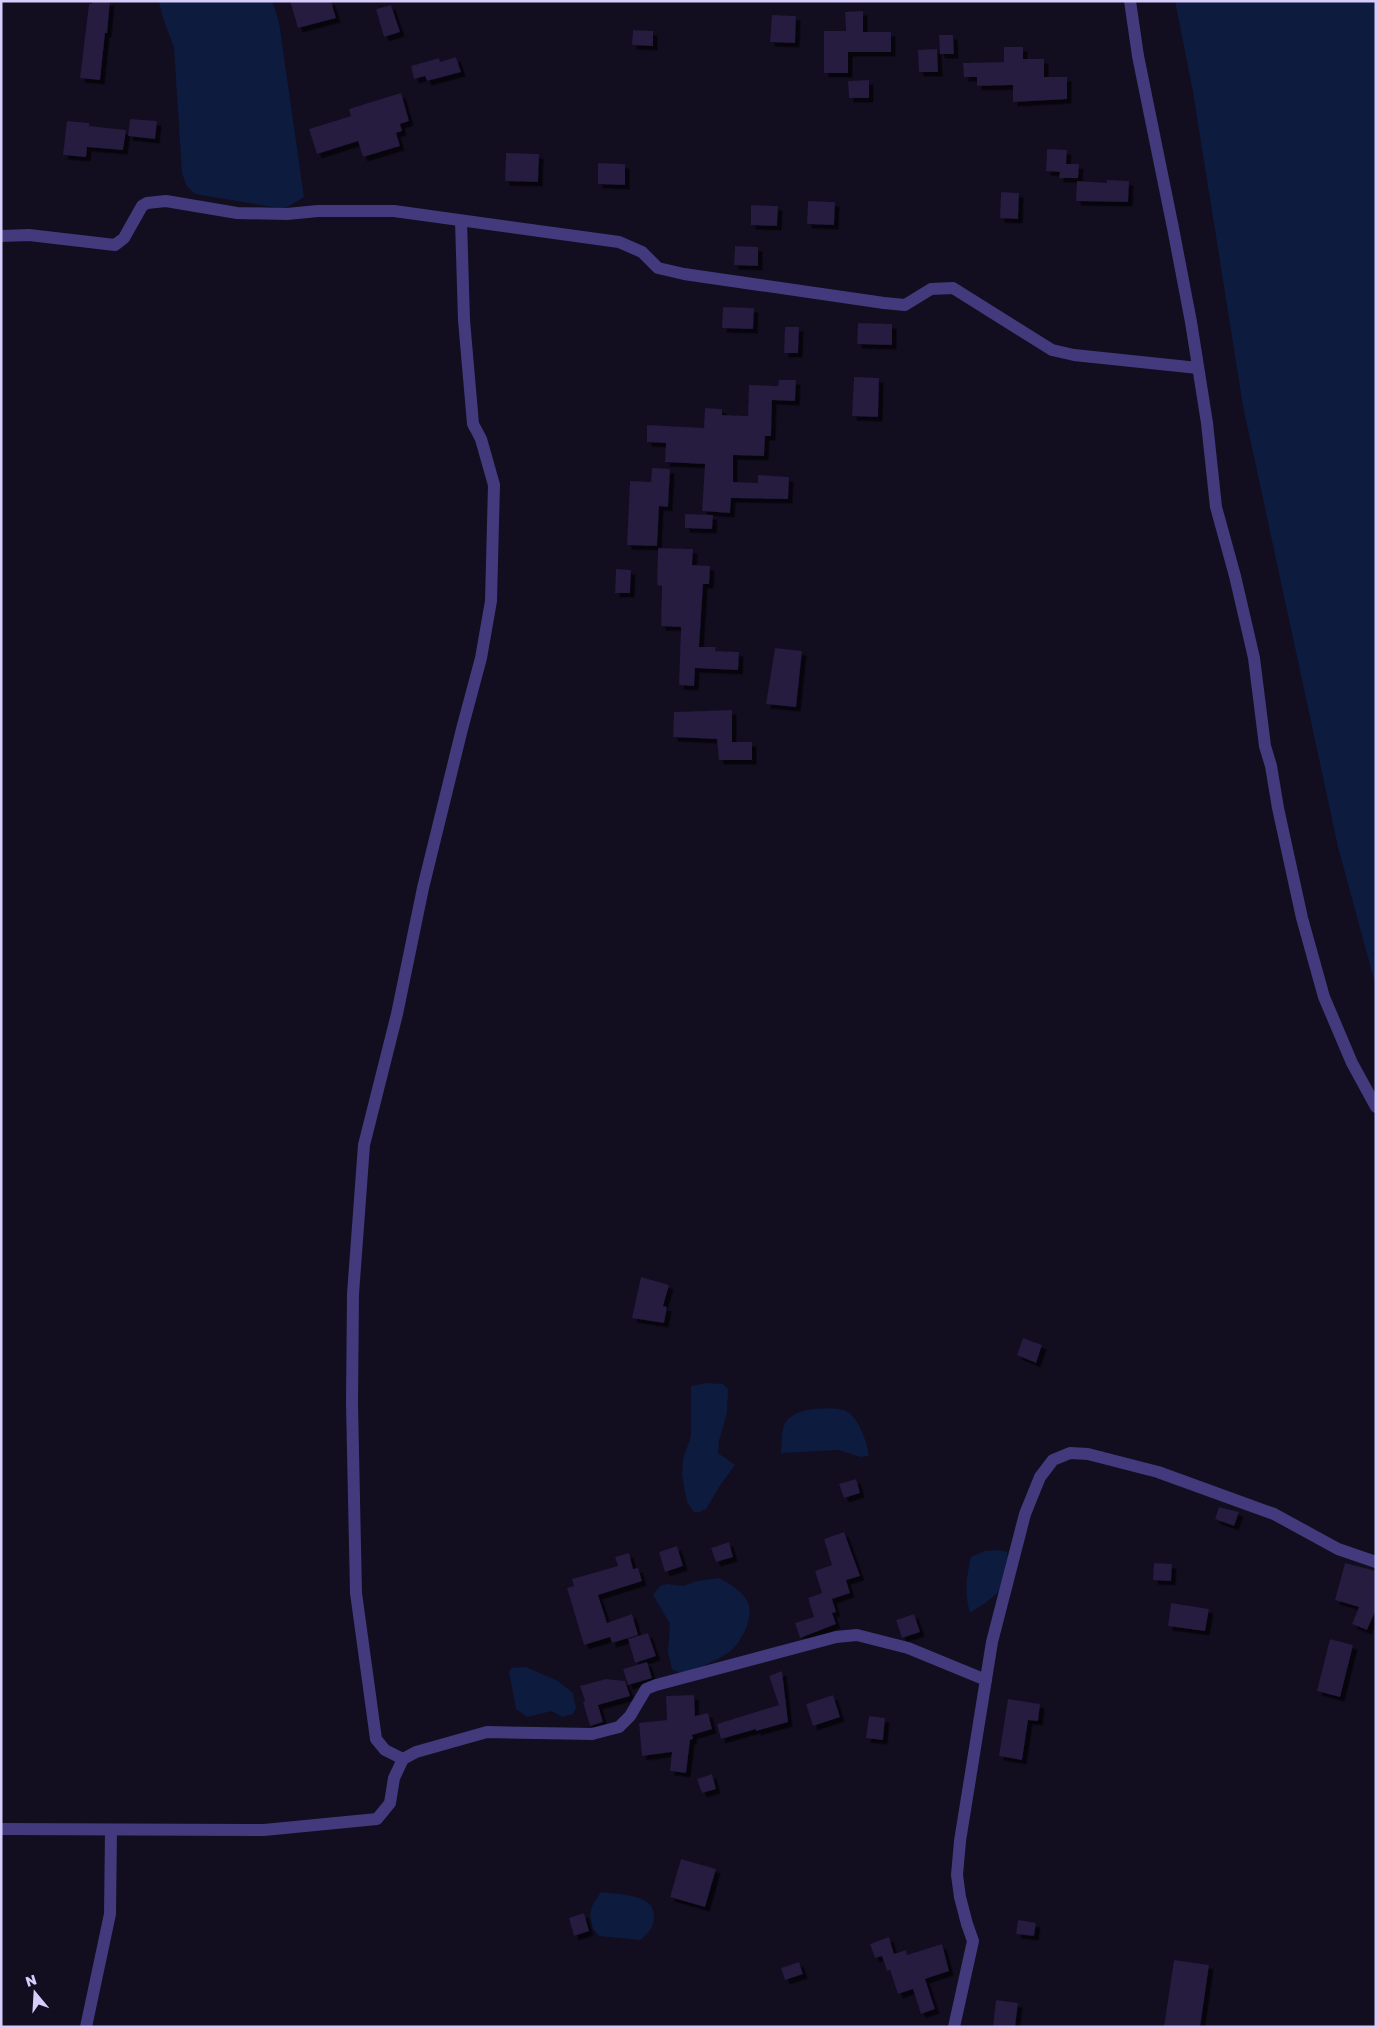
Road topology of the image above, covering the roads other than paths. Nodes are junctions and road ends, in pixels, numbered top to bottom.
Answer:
1 (1130, 1) edge
2 (461, 221) junction
3 (1, 236) edge
4 (1198, 368) junction
5 (1376, 1107) edge
6 (1376, 1562) edge
7 (986, 1680) junction
8 (403, 1759) junction
9 (1, 1830) edge
10 (112, 1830) junction
11 (86, 2027) edge
12 (954, 2027) edge

1 - 4 street
2 - 3 street
2 - 4 street
2 - 8 street
4 - 5 street
6 - 7 street
7 - 8 street
7 - 12 street
8 - 10 street
9 - 10 street
10 - 11 street

